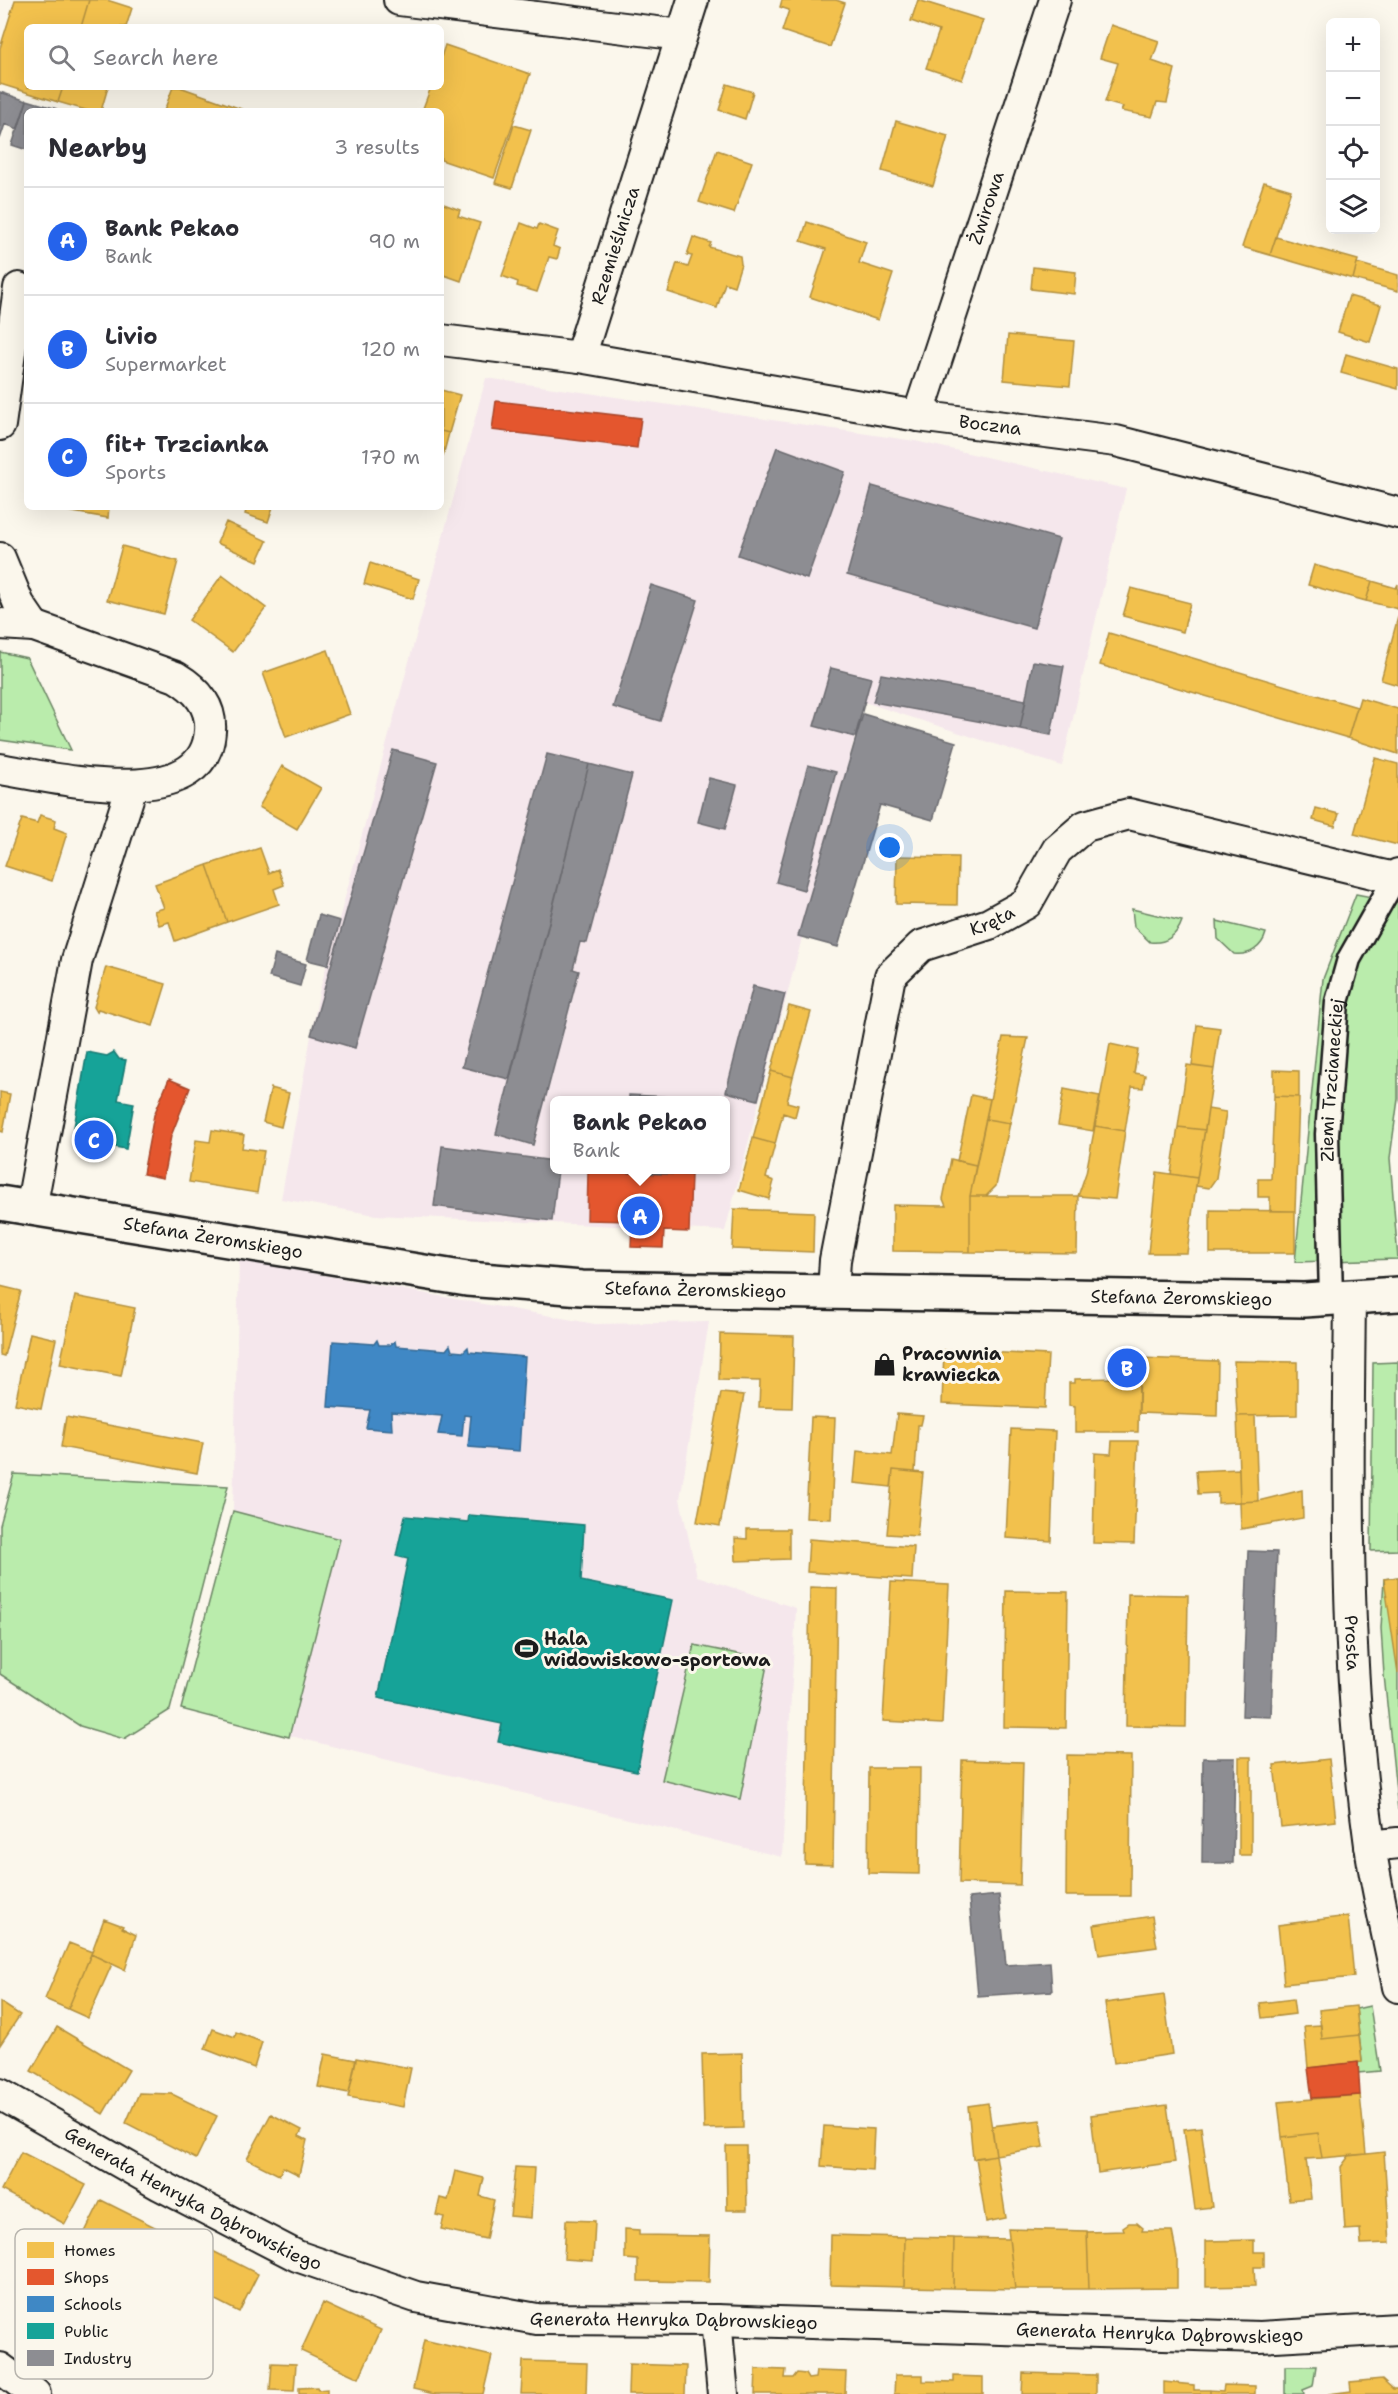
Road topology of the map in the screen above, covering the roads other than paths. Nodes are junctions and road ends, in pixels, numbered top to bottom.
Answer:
1 (399, 0) edge
2 (693, 0) edge
3 (1055, 0) edge
4 (681, 34) junction
5 (15, 288) edge
6 (444, 340) edge
7 (580, 357) junction
8 (918, 416) junction
9 (0, 425) edge
10 (1398, 513) edge
11 (0, 558) edge
12 (0, 624) edge
13 (34, 626) junction
14 (0, 769) edge
15 (132, 786) junction
16 (1390, 875) edge
17 (15, 1206) edge
18 (833, 1292) junction
19 (1398, 1294) edge
20 (1340, 1298) junction
21 (1384, 1844) edge
22 (1398, 1988) edge
23 (0, 2094) edge
24 (716, 2320) junction
25 (1398, 2329) edge
26 (723, 2394) edge

1 - 4 street
2 - 4 street, Rzemieślnicza
3 - 8 street, Żwirowa
4 - 7 street, Rzemieślnicza
5 - 9 street
6 - 7 street
7 - 8 street, Boczna
8 - 10 street, Boczna
11 - 13 street
12 - 13 street
13 - 15 street
14 - 15 street
15 - 17 street
16 - 18 street, Kręta
16 - 20 street, Ziemi Trzcianeckiej
17 - 18 main road, Stefana Żeromskiego
18 - 20 main road, Stefana Żeromskiego
19 - 20 main road, Stefana Żeromskiego
20 - 21 street, Prosta
21 - 22 street, Prosta
23 - 24 street, Generała Henryka Dąbrowskiego
24 - 25 street, Generała Henryka Dąbrowskiego
24 - 26 street

